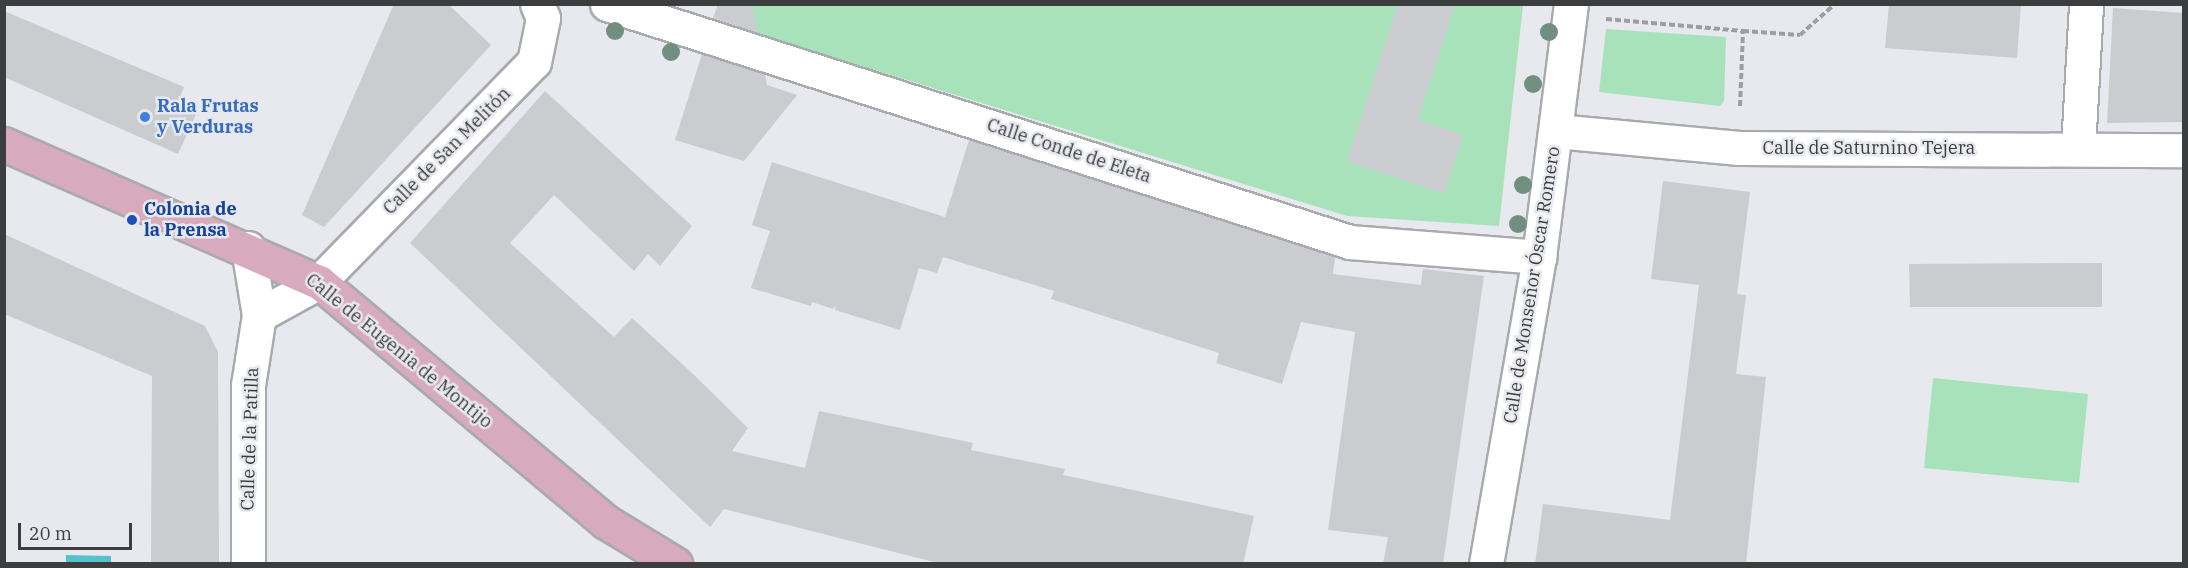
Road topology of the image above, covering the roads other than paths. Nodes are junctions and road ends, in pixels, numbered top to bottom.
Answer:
1 (537, 4) edge
2 (607, 4) edge
3 (2086, 4) edge
4 (1582, 11) edge
5 (1556, 131) junction
6 (4, 144) edge
7 (2078, 148) junction
8 (2184, 150) edge
9 (248, 248) junction
10 (1539, 257) junction
11 (319, 282) junction
12 (260, 315) junction
13 (248, 564) edge
14 (675, 564) edge
15 (1486, 564) edge

1 - 11 street, Calle de San Melitón
2 - 10 street, Calle Conde de Eleta
3 - 7 street
4 - 5 street, Calle de Monseñor Óscar Romero
5 - 7 street, Calle de Saturnino Tejera
5 - 10 street, Calle de Monseñor Óscar Romero
6 - 9 main road, Calle de Eugenia de Montijo
7 - 8 street, Calle de Saturnino Tejera
9 - 11 main road, Calle de Eugenia de Montijo
9 - 12 street, Calle de la Patilla
10 - 15 street, Calle de Monseñor Óscar Romero
11 - 12 street
11 - 14 main road, Calle de Eugenia de Montijo
12 - 13 street, Calle de la Patilla

